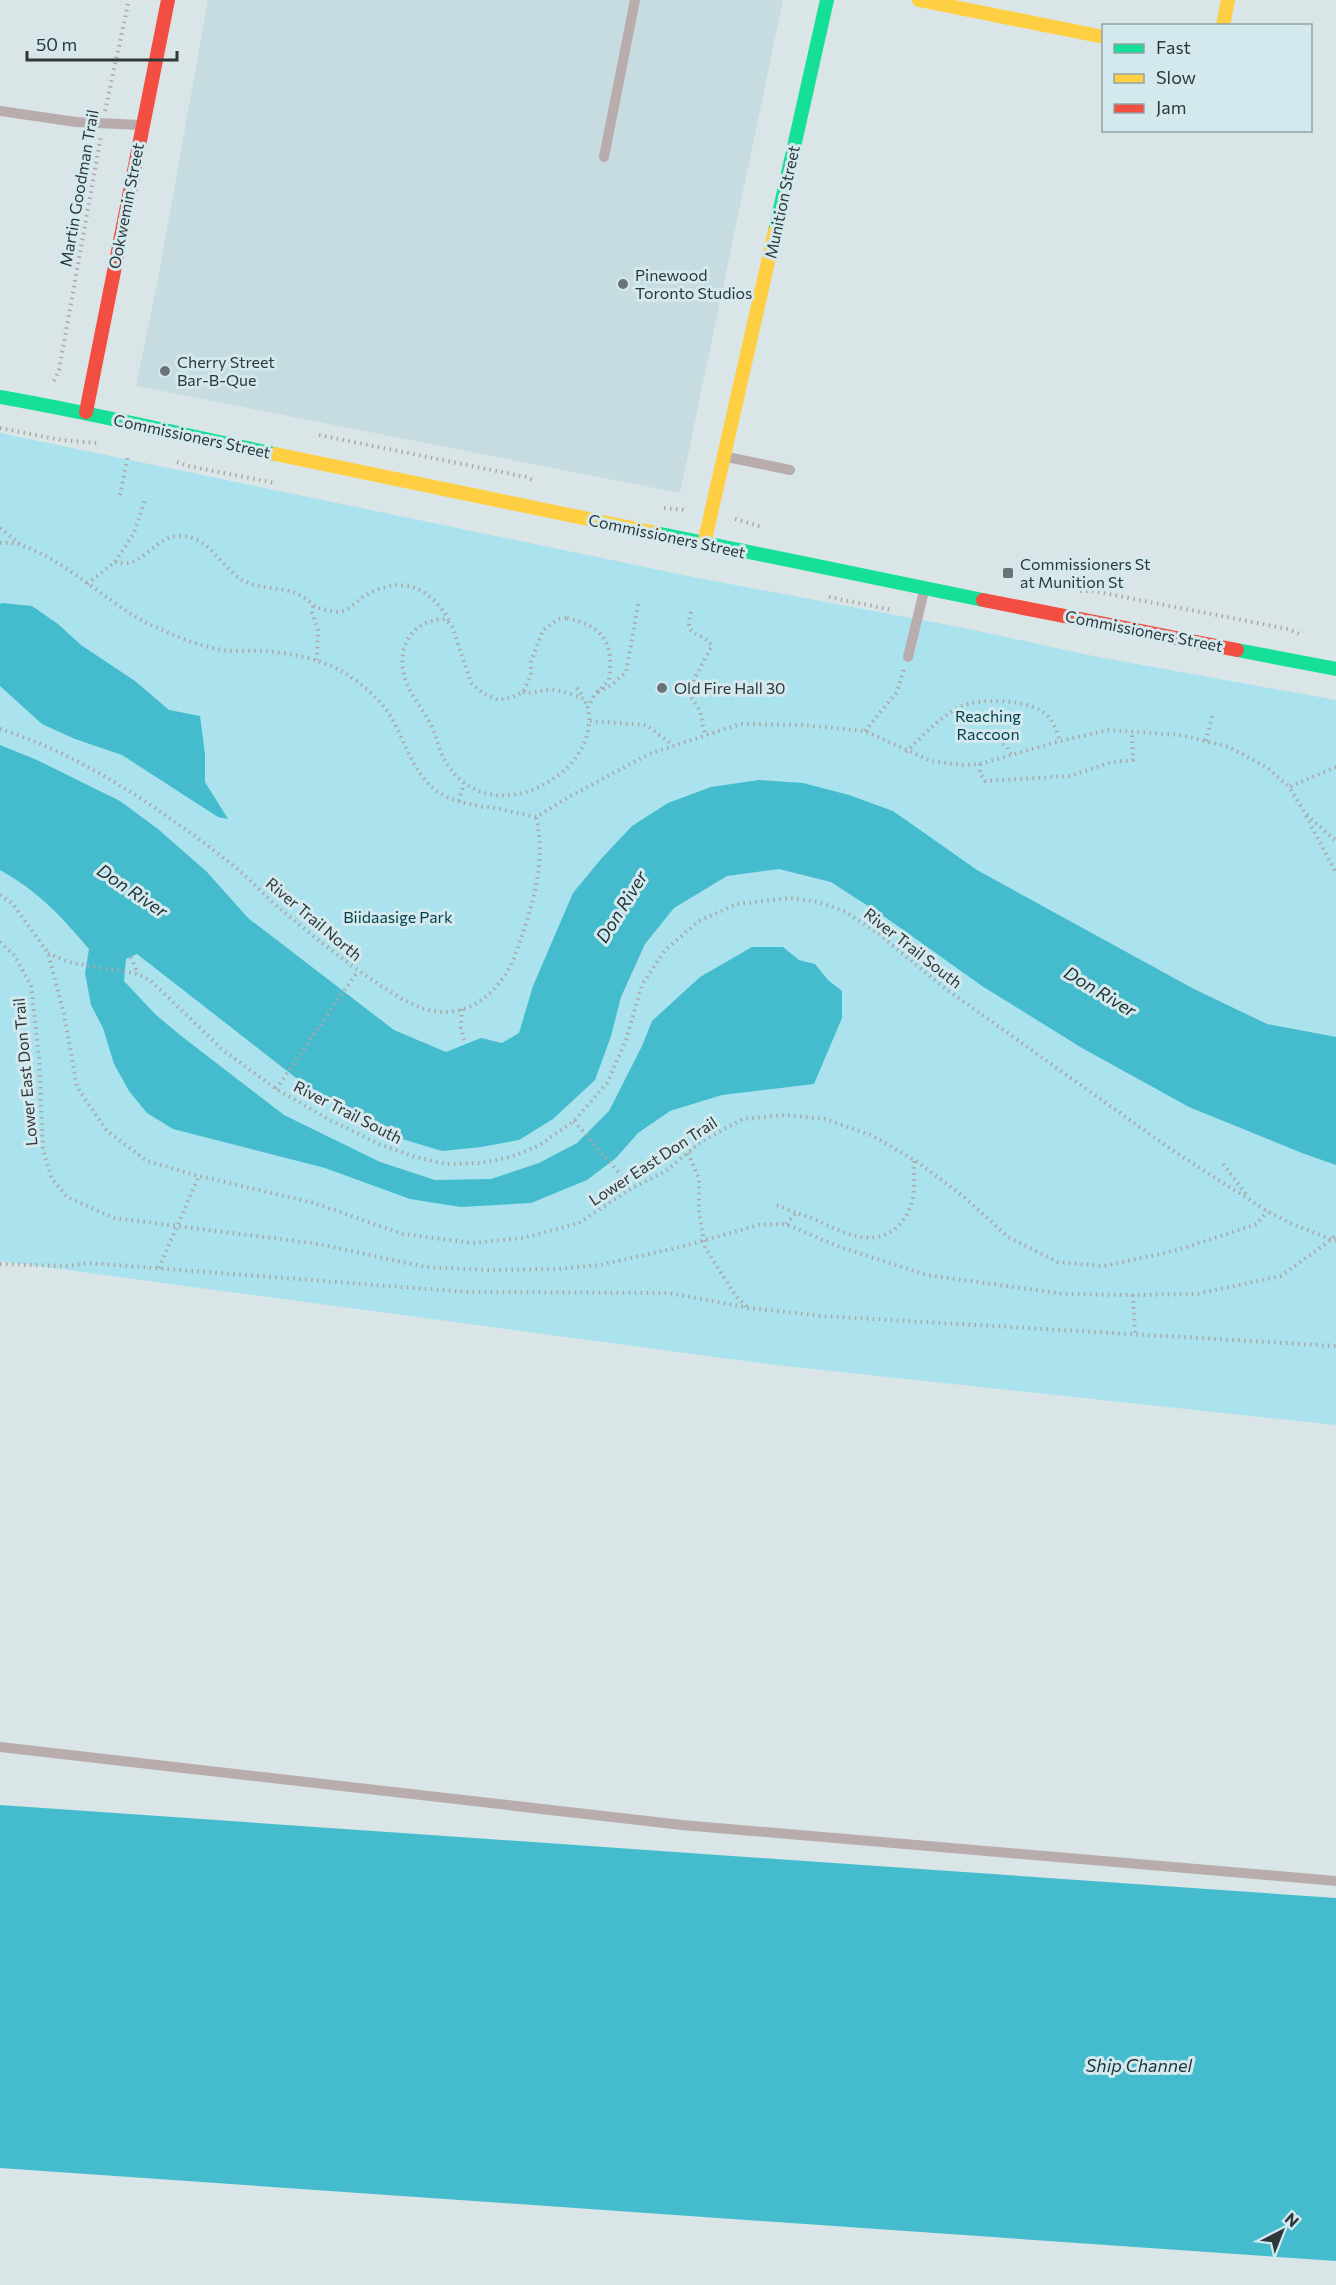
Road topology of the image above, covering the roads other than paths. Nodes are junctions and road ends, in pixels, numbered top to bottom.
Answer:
1 (168, 0) edge
2 (635, 0) edge
3 (827, 0) edge
4 (919, 0) edge
5 (1228, 0) edge
6 (1223, 24) edge
7 (1102, 37) edge
8 (0, 111) edge
9 (142, 125) junction
10 (604, 157) dead end
11 (0, 397) edge
12 (86, 412) junction
13 (724, 457) junction
14 (790, 470) dead end
15 (704, 544) junction
16 (924, 588) junction
17 (908, 657) road end
18 (1336, 669) edge
19 (0, 1748) edge
20 (1336, 1881) edge

1 - 9 street, Ookwemin Street
2 - 10 lane
3 - 13 street, Munition Street
4 - 7 street
5 - 6 street
8 - 9 lane
9 - 12 street, Ookwemin Street
11 - 12 street, Commissioners Street
12 - 15 street, Commissioners Street
13 - 14 lane
13 - 15 street, Munition Street
15 - 16 street, Commissioners Street
16 - 17 lane
16 - 18 street, Commissioners Street
19 - 20 lane

